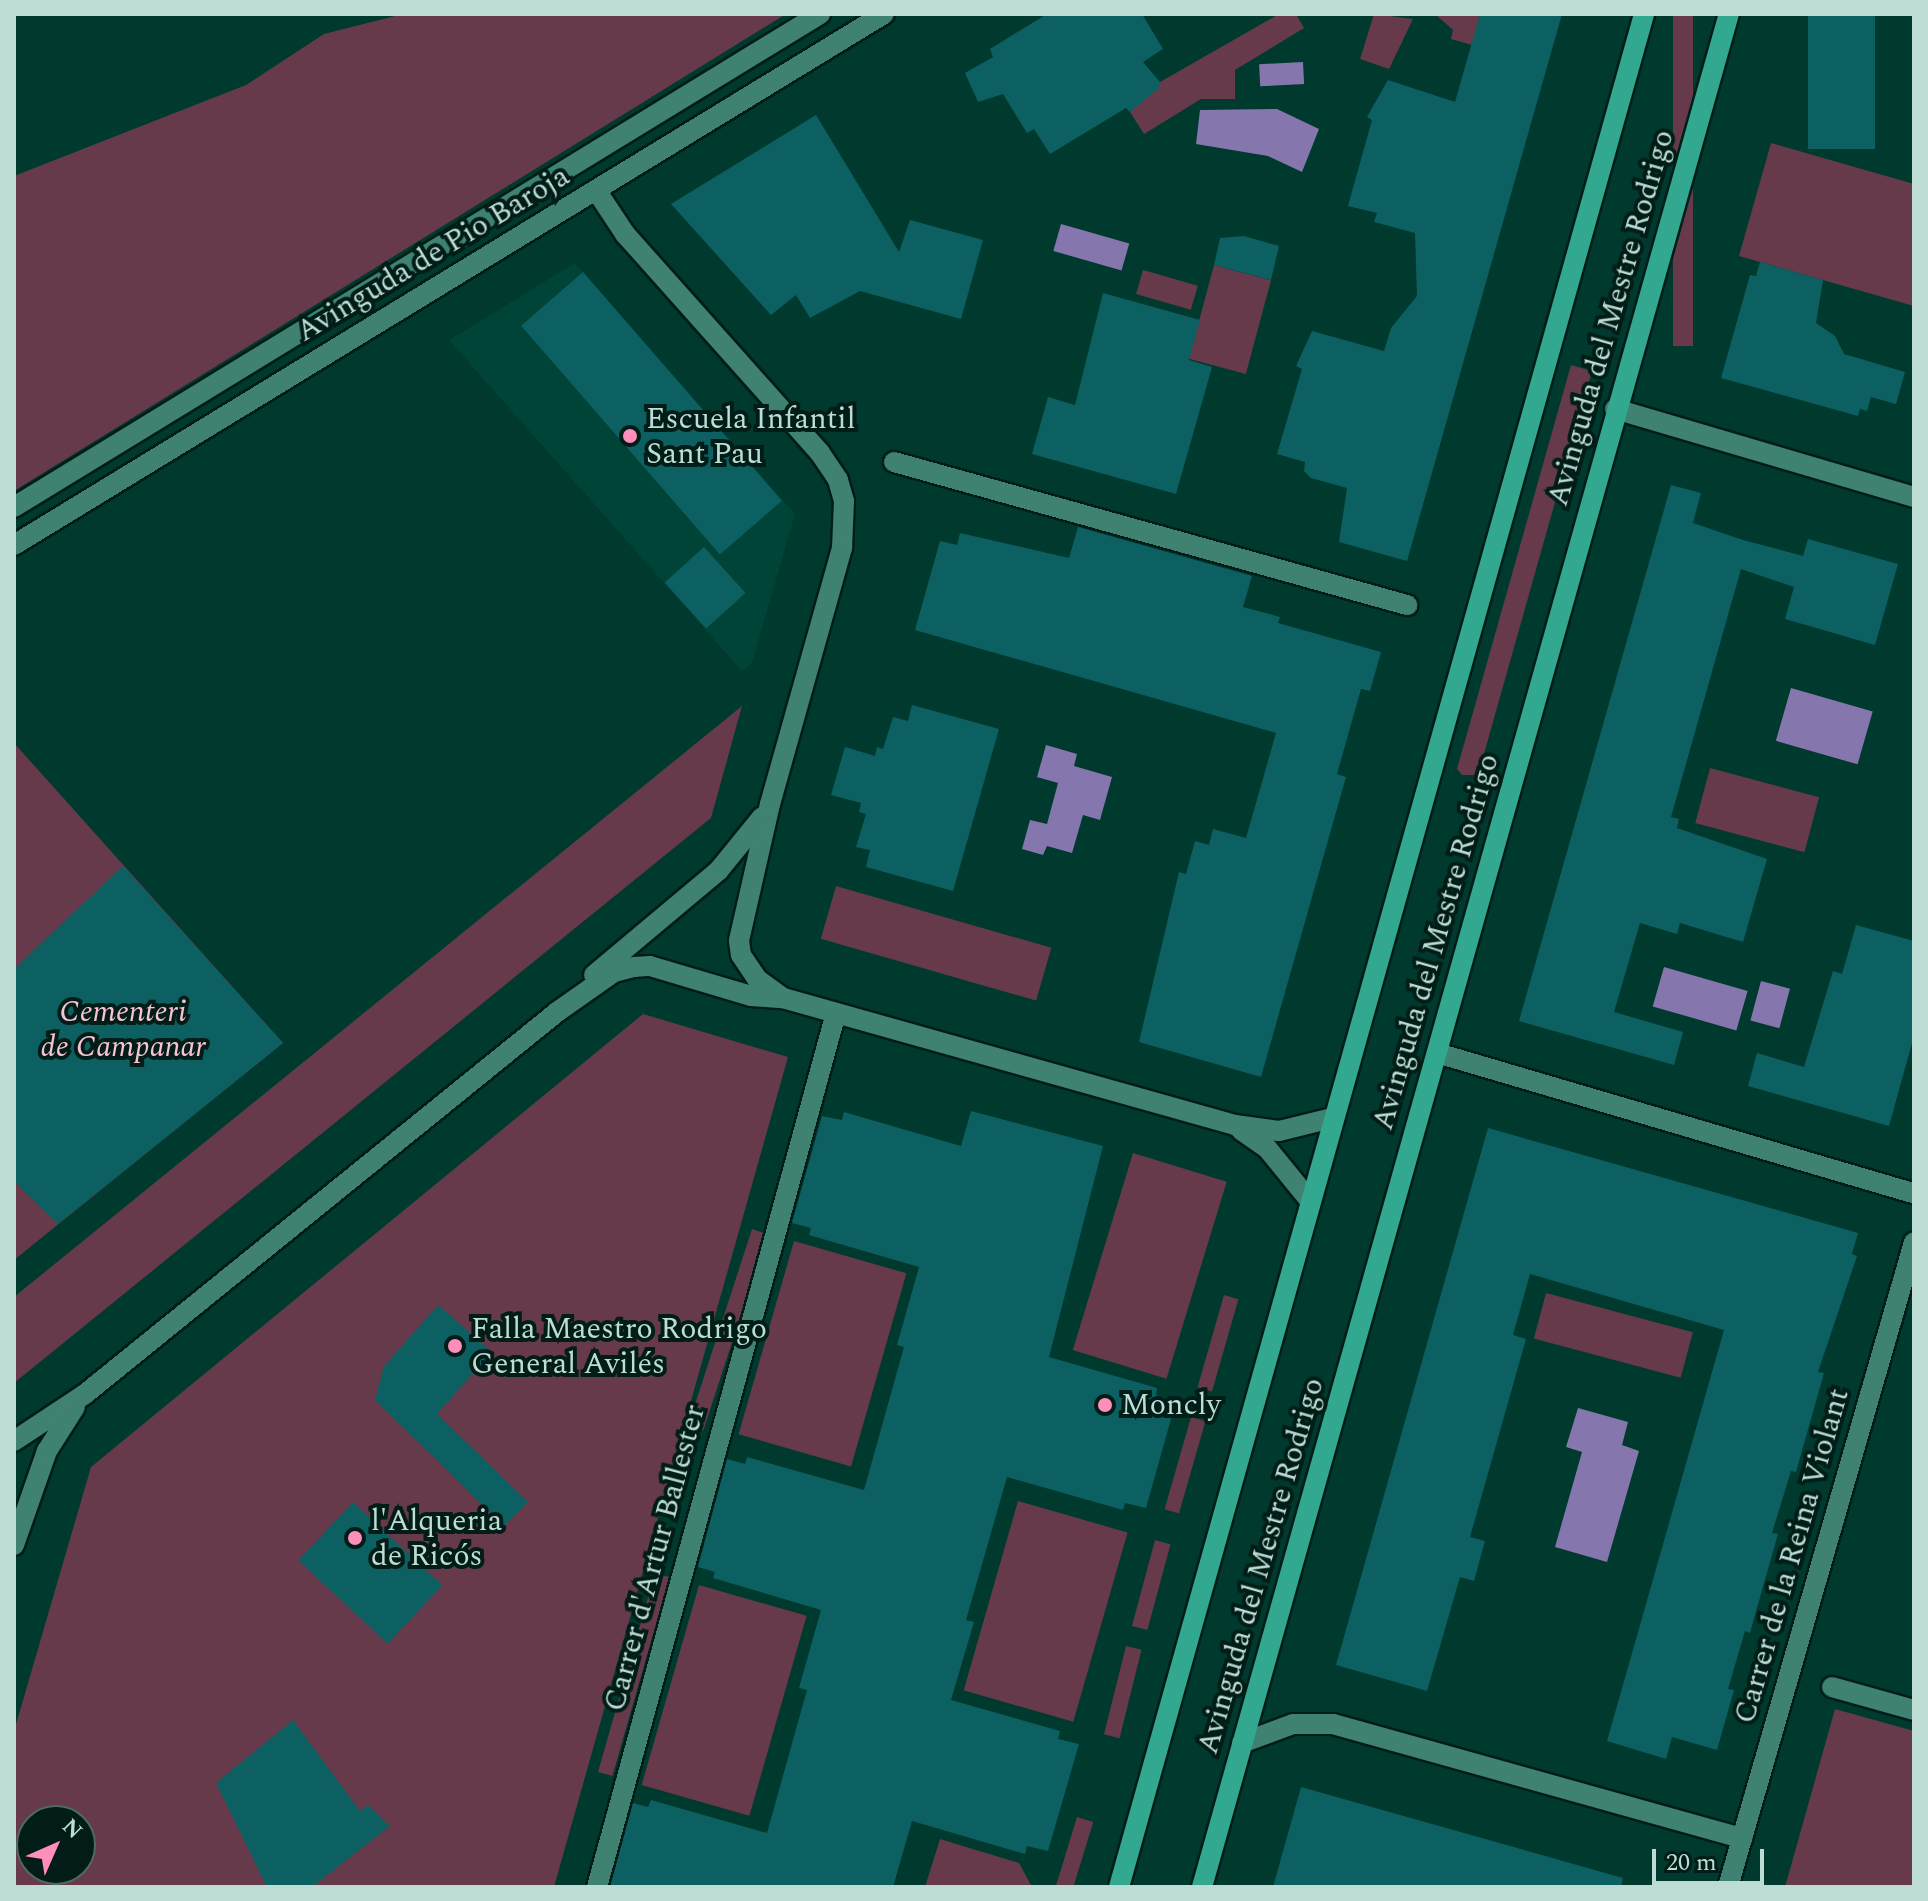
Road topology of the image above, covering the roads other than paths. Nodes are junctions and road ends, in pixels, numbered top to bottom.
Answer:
1 (820, 14) edge
2 (884, 14) edge
3 (1644, 14) edge
4 (1729, 14) edge
5 (596, 190) junction
6 (1615, 409) junction
7 (894, 462) dead end
8 (1914, 497) edge
9 (14, 507) edge
10 (14, 545) edge
11 (1407, 605) dead end
12 (770, 804) junction
13 (783, 998) junction
14 (557, 1012) junction
15 (836, 1013) junction
16 (1437, 1053) junction
17 (1332, 1118) junction
18 (1235, 1125) junction
19 (1914, 1193) edge
20 (1310, 1201) junction
21 (1914, 1242) edge
22 (85, 1394) junction
23 (14, 1441) edge
24 (14, 1545) edge
25 (1832, 1687) dead end
26 (1914, 1710) edge
27 (1242, 1743) junction
28 (1742, 1838) junction
29 (597, 1887) edge
30 (1119, 1887) edge
31 (1202, 1887) edge
32 (1728, 1887) edge

1 - 9 street, Avinguda de Pio Baroja
2 - 5 street, Avinguda de Pio Baroja
3 - 17 main road, Avinguda del Mestre Rodrigo
4 - 6 main road, Avinguda del Mestre Rodrigo
5 - 10 street, Avinguda de Pio Baroja
5 - 12 street
6 - 8 street
6 - 16 main road, Avinguda del Mestre Rodrigo
7 - 11 street
12 - 13 street
12 - 14 street
13 - 14 street
13 - 15 street
14 - 22 street
15 - 18 street
15 - 29 street, Carrer d'Artur Ballester
16 - 19 street
16 - 27 main road, Avinguda del Mestre Rodrigo
17 - 18 street
17 - 20 main road, Avinguda del Mestre Rodrigo
18 - 20 street
20 - 30 main road, Avinguda del Mestre Rodrigo
21 - 28 street, Carrer de la Reina Violant
22 - 23 street
22 - 24 street
25 - 26 street
27 - 28 street
27 - 31 main road, Avinguda del Mestre Rodrigo
28 - 32 street, Carrer de la Reina Violant

